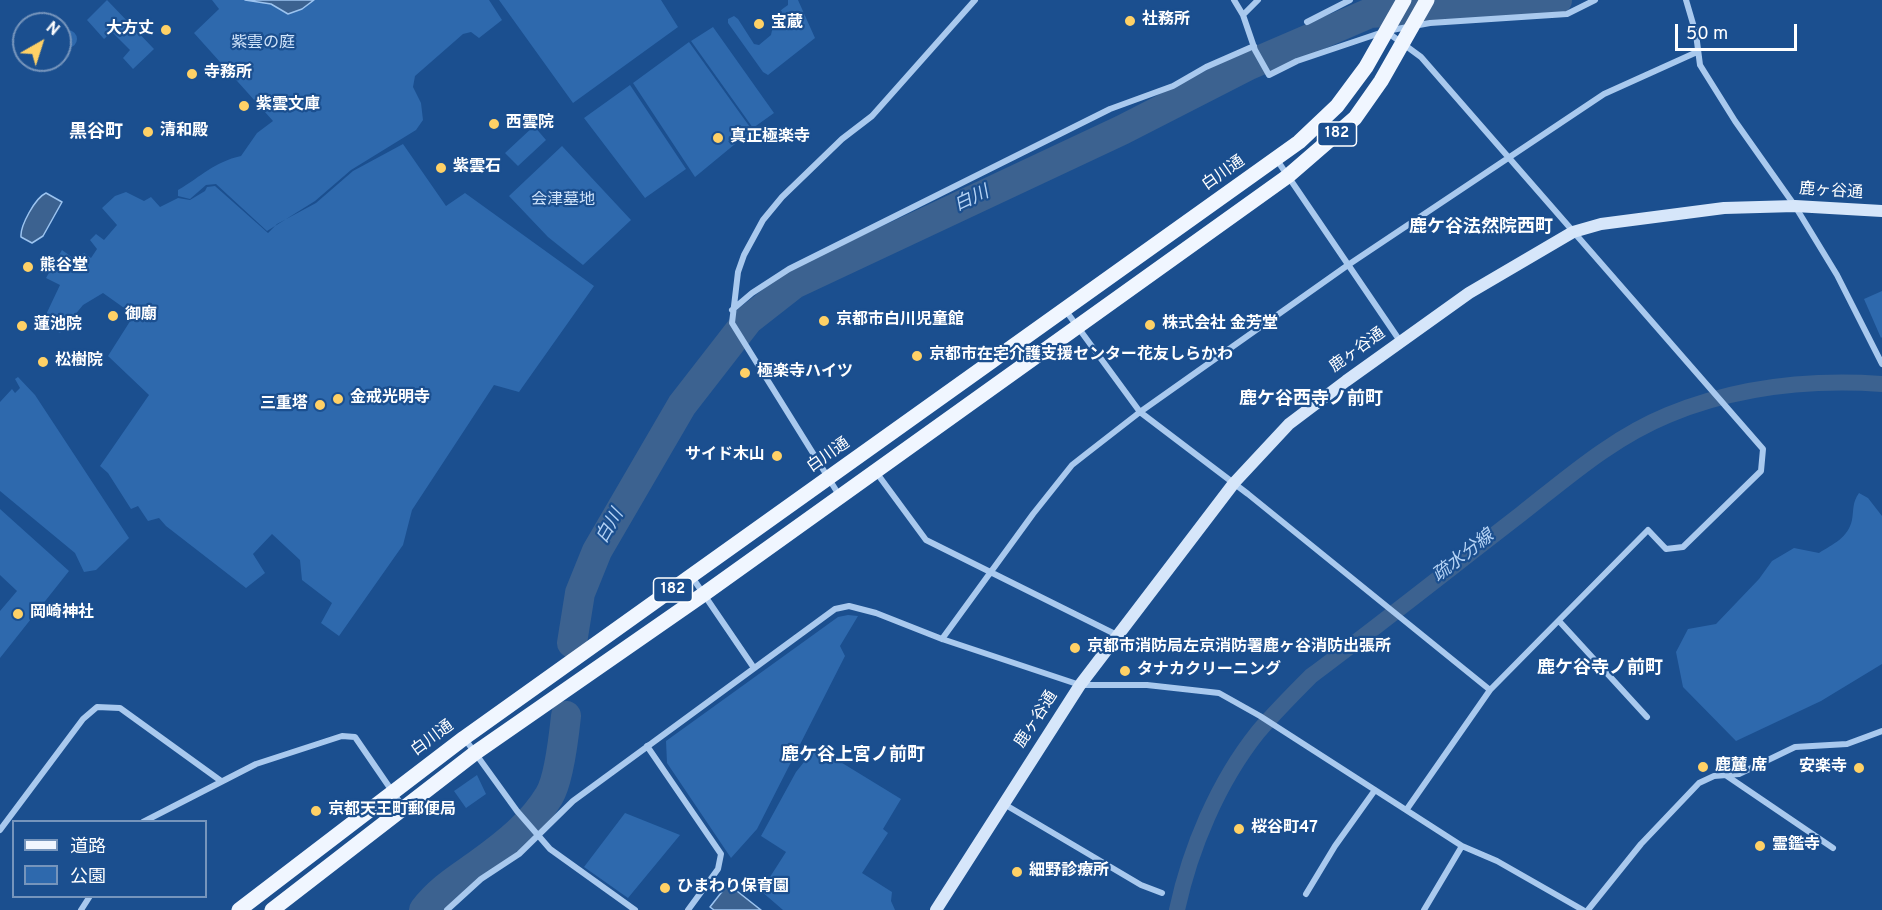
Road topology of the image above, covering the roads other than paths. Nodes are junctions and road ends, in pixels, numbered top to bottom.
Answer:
1 (975, 0) edge
2 (1234, 0) edge
3 (1258, 0) edge
4 (1350, 0) edge
5 (1404, 0) edge
6 (1427, 0) edge
7 (1595, 0) edge
8 (1686, 0) edge
9 (1243, 15) junction
10 (1307, 22) dead end
11 (1414, 23) junction
12 (1389, 27) junction
13 (1402, 43) junction
14 (1254, 48) junction
15 (1697, 52) junction
16 (1508, 157) junction
17 (1276, 159) junction
18 (1288, 176) junction
19 (1795, 206) junction
20 (1882, 211) edge
21 (1573, 232) junction
22 (1348, 265) junction
23 (732, 309) junction
24 (1066, 310) junction
25 (1077, 325) junction
26 (1400, 341) junction
27 (1882, 364) edge
28 (1140, 412) junction
29 (875, 470) junction
30 (829, 478) junction
31 (1234, 483) junction
32 (839, 495) junction
33 (988, 573) junction
34 (692, 576) junction
35 (704, 594) junction
36 (1559, 621) junction
37 (1118, 635) junction
38 (942, 639) junction
39 (754, 668) junction
40 (1080, 685) junction
41 (1490, 690) junction
42 (1647, 717) dead end
43 (1882, 730) edge
44 (464, 738) junction
45 (647, 746) junction
46 (475, 753) junction
47 (1727, 775) junction
48 (221, 781) junction
49 (1375, 790) junction
50 (392, 791) junction
51 (1003, 804) junction
52 (403, 808) junction
53 (1407, 809) junction
54 (147, 820) edge
55 (0, 830) edge
56 (538, 837) junction
57 (1462, 846) junction
58 (1833, 848) dead end
59 (1162, 893) dead end
60 (1306, 894) dead end
61 (239, 910) edge
62 (272, 910) edge
63 (447, 910) edge
64 (635, 910) edge
65 (688, 910) edge
66 (936, 910) edge
67 (1424, 910) edge
68 (1583, 910) edge
69 (1588, 910) edge

1 - 23 street
2 - 9 street
3 - 9 street
4 - 10 street
5 - 12 main road, 白川通 / 182
6 - 11 main road, 182
7 - 11 street
8 - 15 street
9 - 14 street
11 - 12 street
11 - 13 main road, 182
12 - 13 street
12 - 14 street
12 - 17 main road, 白川通 / 182
13 - 16 street
13 - 18 main road, 182
14 - 23 street
15 - 16 street
15 - 19 street
16 - 21 street
16 - 22 street
17 - 18 street
17 - 24 main road, 白川通 / 182
18 - 22 street
18 - 25 main road, 182
19 - 20 street, 鹿ヶ谷通
19 - 21 street, 鹿ヶ谷通
19 - 27 street
21 - 26 street, 鹿ヶ谷通
21 - 36 street
22 - 26 street
22 - 28 street
23 - 30 street
24 - 25 street
24 - 30 main road, 白川通 / 182
25 - 28 street
25 - 29 main road, 182
26 - 31 street, 鹿ヶ谷通
28 - 31 street
28 - 33 street
29 - 32 main road, 182
29 - 33 street
30 - 32 street
30 - 34 main road, 白川通 / 182
31 - 37 street, 鹿ヶ谷通
31 - 41 street
32 - 35 main road, 182
33 - 37 street
33 - 38 street
34 - 35 street
34 - 44 main road, 白川通 / 182
35 - 39 street
35 - 46 main road, 182
36 - 41 street
36 - 42 street
37 - 40 street, 鹿ヶ谷通
38 - 39 street
38 - 40 street
39 - 45 street
40 - 49 street
40 - 51 street, 鹿ヶ谷通
41 - 53 street
43 - 47 street
44 - 46 street
44 - 50 main road, 白川通 / 182
45 - 56 street
45 - 65 street
46 - 52 main road, 182
46 - 56 street
47 - 58 street
47 - 69 street
48 - 50 street
48 - 54 street
48 - 55 street
49 - 53 street
49 - 60 street
50 - 52 street
50 - 61 main road, 白川通 / 182
51 - 59 street
51 - 66 street, 鹿ヶ谷通
52 - 62 main road, 182
53 - 57 street
56 - 63 street
56 - 64 street
57 - 67 street
57 - 68 street

